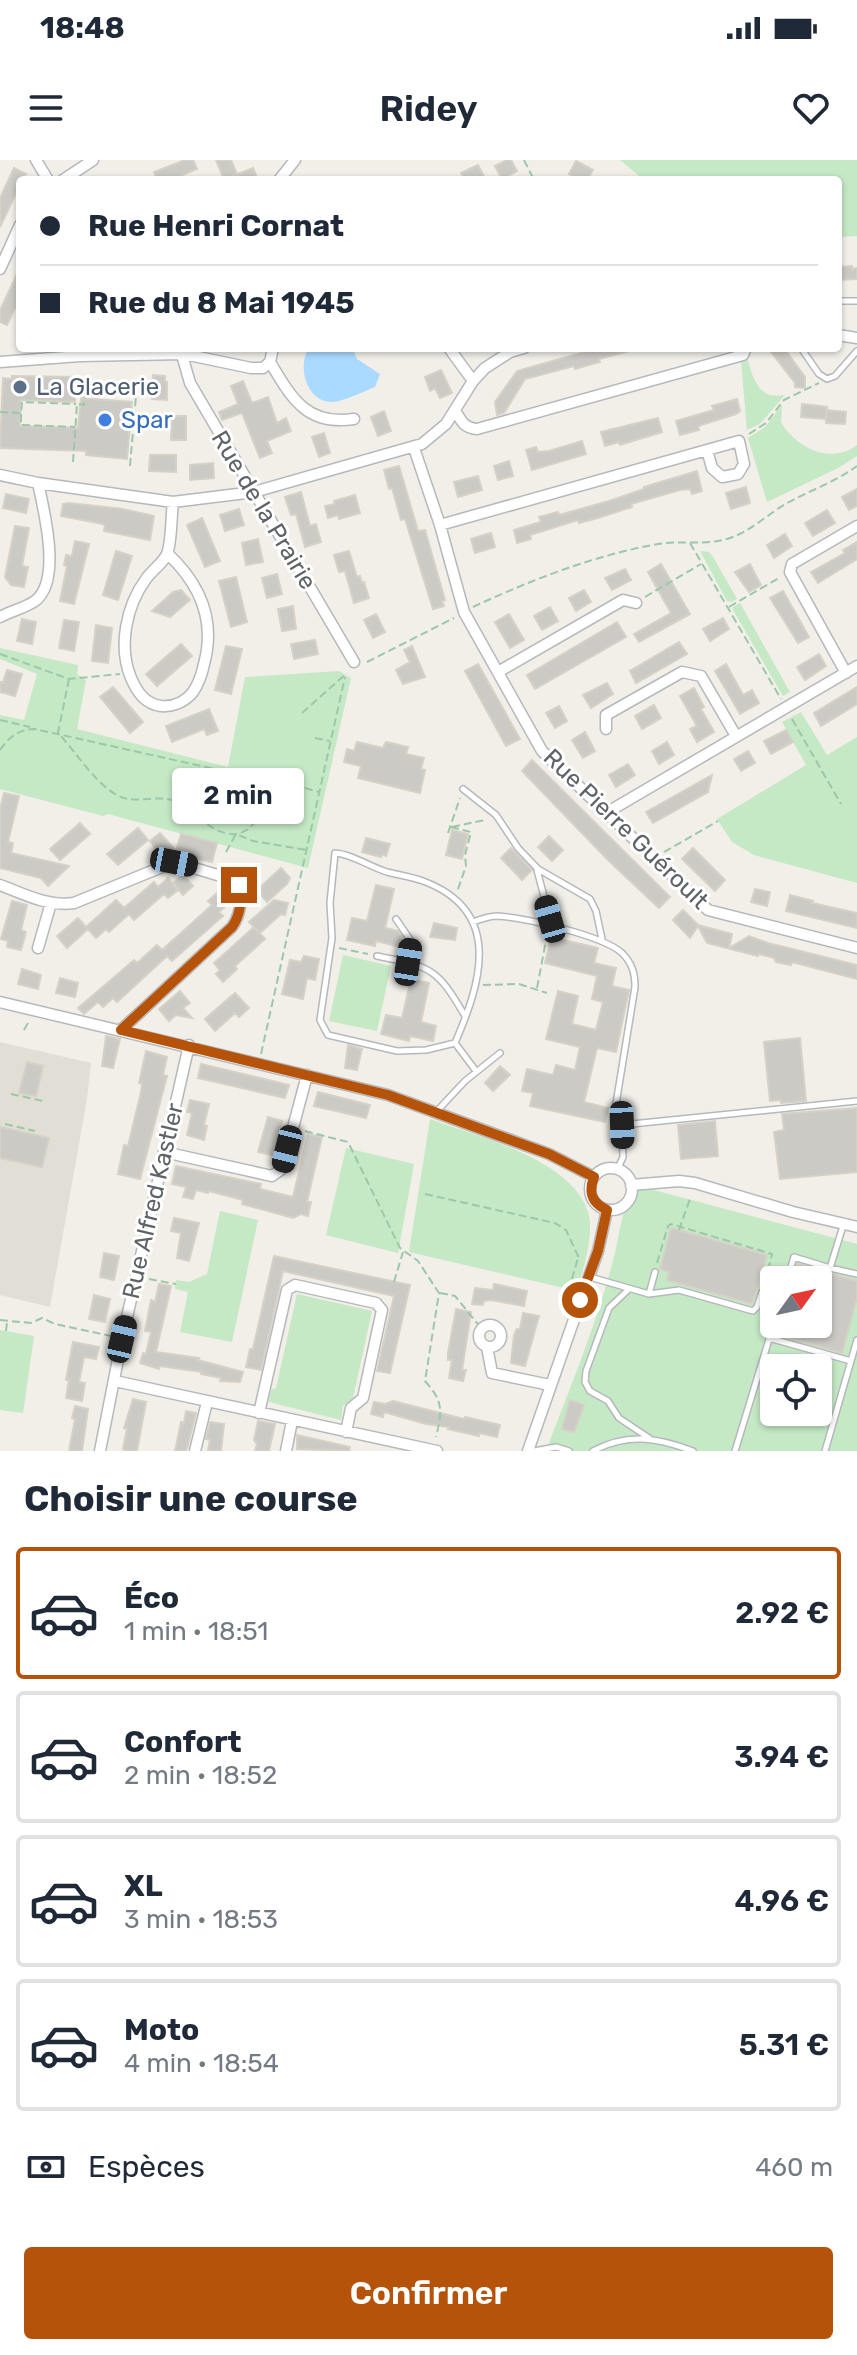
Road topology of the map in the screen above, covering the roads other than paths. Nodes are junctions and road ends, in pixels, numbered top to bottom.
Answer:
1 (93, 160) edge
2 (295, 160) edge
3 (69, 176) edge
4 (282, 176) edge
5 (16, 234) edge
6 (0, 269) edge
7 (857, 351) edge
8 (81, 352) edge
9 (182, 352) edge
10 (186, 352) edge
11 (272, 352) edge
12 (452, 352) edge
13 (514, 352) edge
14 (744, 352) edge
15 (804, 352) edge
16 (0, 362) edge
17 (270, 362) junction
18 (473, 381) junction
19 (455, 410) junction
20 (354, 419) dead end
21 (414, 448) junction
22 (707, 450) junction
23 (0, 475) edge
24 (38, 483) junction
25 (254, 492) junction
26 (173, 502) junction
27 (440, 525) junction
28 (857, 526) edge
29 (168, 554) junction
30 (636, 603) road end
31 (0, 617) edge
32 (354, 662) road end
33 (857, 666) edge
34 (498, 672) junction
35 (846, 673) junction
36 (606, 729) dead end
37 (736, 736) junction
38 (463, 789) road end
39 (606, 813) junction
40 (538, 869) junction
41 (0, 885) edge
42 (51, 903) junction
43 (396, 919) dead end
44 (473, 922) junction
45 (549, 926) junction
46 (602, 940) junction
47 (38, 948) dead end
48 (857, 948) edge
49 (377, 956) road end
50 (408, 962) junction
51 (0, 1002) edge
52 (466, 1017) junction
53 (121, 1030) junction
54 (455, 1043) junction
55 (189, 1045) junction
56 (500, 1053) dead end
57 (476, 1071) junction
58 (307, 1075) junction
59 (857, 1101) edge
60 (437, 1111) junction
61 (622, 1125) junction
62 (164, 1152) junction
63 (618, 1168) junction
64 (594, 1177) junction
65 (631, 1185) junction
66 (607, 1210) junction
67 (843, 1225) junction
68 (857, 1227) edge
69 (791, 1266) edge
70 (823, 1266) edge
71 (831, 1266) edge
72 (832, 1268) edge
73 (655, 1272) road end
74 (857, 1274) edge
75 (589, 1277) junction
76 (629, 1289) junction
77 (649, 1294) junction
78 (760, 1298) edge
79 (769, 1338) joint
80 (857, 1340) edge
81 (487, 1347) junction
82 (851, 1361) junction
83 (115, 1381) junction
84 (550, 1385) junction
85 (207, 1402) junction
86 (259, 1413) junction
87 (292, 1421) junction
88 (346, 1432) junction
89 (649, 1438) junction
90 (405, 1448) edge
91 (100, 1451) edge
92 (195, 1451) edge
93 (286, 1451) edge
94 (435, 1451) edge
95 (531, 1451) edge
96 (569, 1451) edge
97 (593, 1451) edge
98 (693, 1451) edge
99 (735, 1451) edge
100 (825, 1451) edge

1 - 3 street
2 - 4 street
5 - 6 street
7 - 15 lane
8 - 16 street
9 - 25 street, Rue de la Prairie
10 - 17 street
11 - 17 street
12 - 18 street
13 - 18 street
14 - 19 street
17 - 20 street
18 - 19 street
19 - 21 street
21 - 25 street
21 - 27 street, Rue Pierre Guéroult
22 - 22 street
22 - 27 street
23 - 24 street
24 - 26 street
24 - 31 street
25 - 26 street
25 - 32 street, Rue de la Prairie
26 - 29 street
27 - 34 street, Rue Pierre Guéroult
28 - 35 street
29 - 29 street
30 - 34 street
33 - 35 street
34 - 39 street, Rue Pierre Guéroult
35 - 37 street
36 - 37 street
37 - 39 street
38 - 40 lane
39 - 48 street, Rue Pierre Guéroult
40 - 45 lane
40 - 46 lane
41 - 42 street
42 - 47 street
42 - 53 street
43 - 50 lane
44 - 45 lane
44 - 52 lane
44 - 54 lane
45 - 46 lane
46 - 61 lane
49 - 50 lane
50 - 52 lane
51 - 53 street
52 - 54 lane
53 - 55 street
54 - 57 lane
55 - 58 street
55 - 62 street, Rue Alfred Kastler
56 - 57 lane
57 - 60 lane
58 - 60 street
58 - 62 street
59 - 61 lane
60 - 64 street
61 - 63 lane
62 - 83 street, Rue Alfred Kastler
63 - 64 street
63 - 65 street
64 - 66 street
65 - 66 street
65 - 67 street
66 - 75 street
67 - 68 street
67 - 71 lane
69 - 70 lane
72 - 74 lane
73 - 77 lane
75 - 76 lane
75 - 84 street
76 - 77 lane
76 - 89 lane
77 - 78 lane
79 - 82 lane
79 - 99 lane
80 - 82 lane
81 - 81 street
81 - 84 street
82 - 100 lane
83 - 85 street
83 - 91 street, Rue Alfred Kastler
84 - 95 street
85 - 86 street
85 - 92 street
86 - 87 street
86 - 88 street
87 - 88 street
87 - 93 street
88 - 90 street
89 - 97 lane
89 - 98 lane
90 - 94 street
95 - 96 lane

